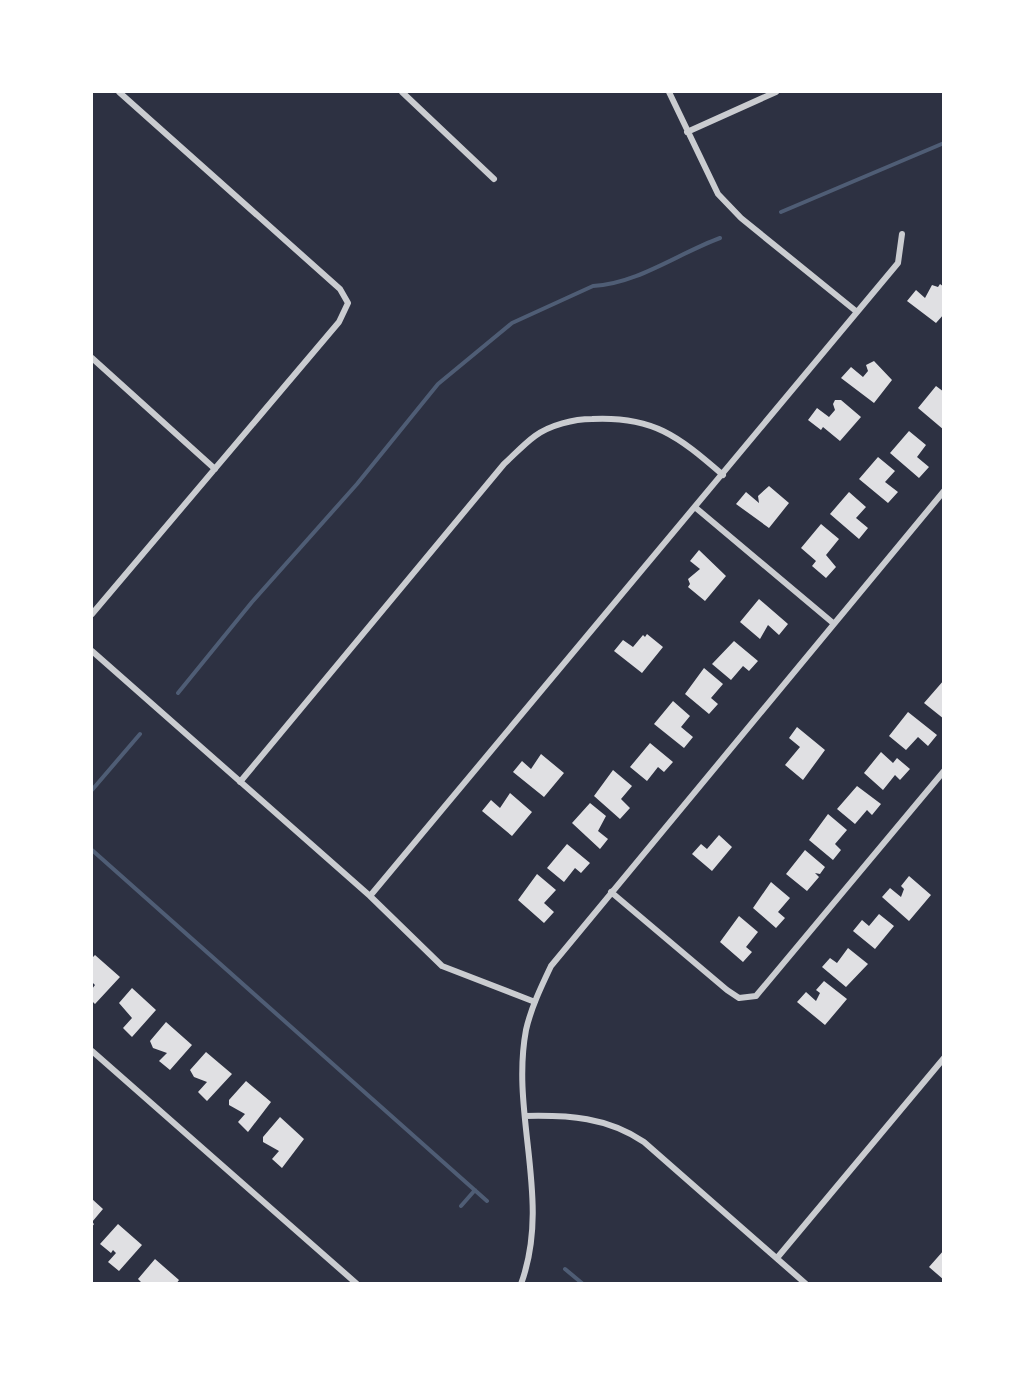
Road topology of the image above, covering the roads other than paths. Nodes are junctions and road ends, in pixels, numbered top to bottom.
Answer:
1 (119, 92) edge
2 (402, 92) edge
3 (669, 92) edge
4 (776, 92) edge
5 (687, 132) junction
6 (494, 179) dead end
7 (902, 234) dead end
8 (857, 312) junction
9 (92, 358) edge
10 (215, 469) junction
11 (723, 475) junction
12 (944, 491) edge
13 (696, 508) junction
14 (92, 614) edge
15 (833, 622) junction
16 (92, 651) edge
17 (944, 771) edge
18 (240, 782) junction
19 (611, 892) junction
20 (370, 896) junction
21 (534, 1002) junction
22 (92, 1051) edge
23 (944, 1058) edge
24 (525, 1116) junction
25 (777, 1258) junction
26 (357, 1284) edge
27 (521, 1284) edge
28 (806, 1284) edge

1 - 10 street
2 - 6 street
3 - 5 street
4 - 5 street
5 - 8 street
7 - 8 street
8 - 11 street
9 - 10 street
10 - 14 street
11 - 13 street
11 - 18 street
12 - 15 street
13 - 15 street
13 - 20 street
15 - 19 street
16 - 18 street
17 - 19 street
18 - 20 street
19 - 21 street
20 - 21 street
21 - 24 street
22 - 26 street
23 - 25 street
24 - 25 street
24 - 27 street
25 - 28 street

